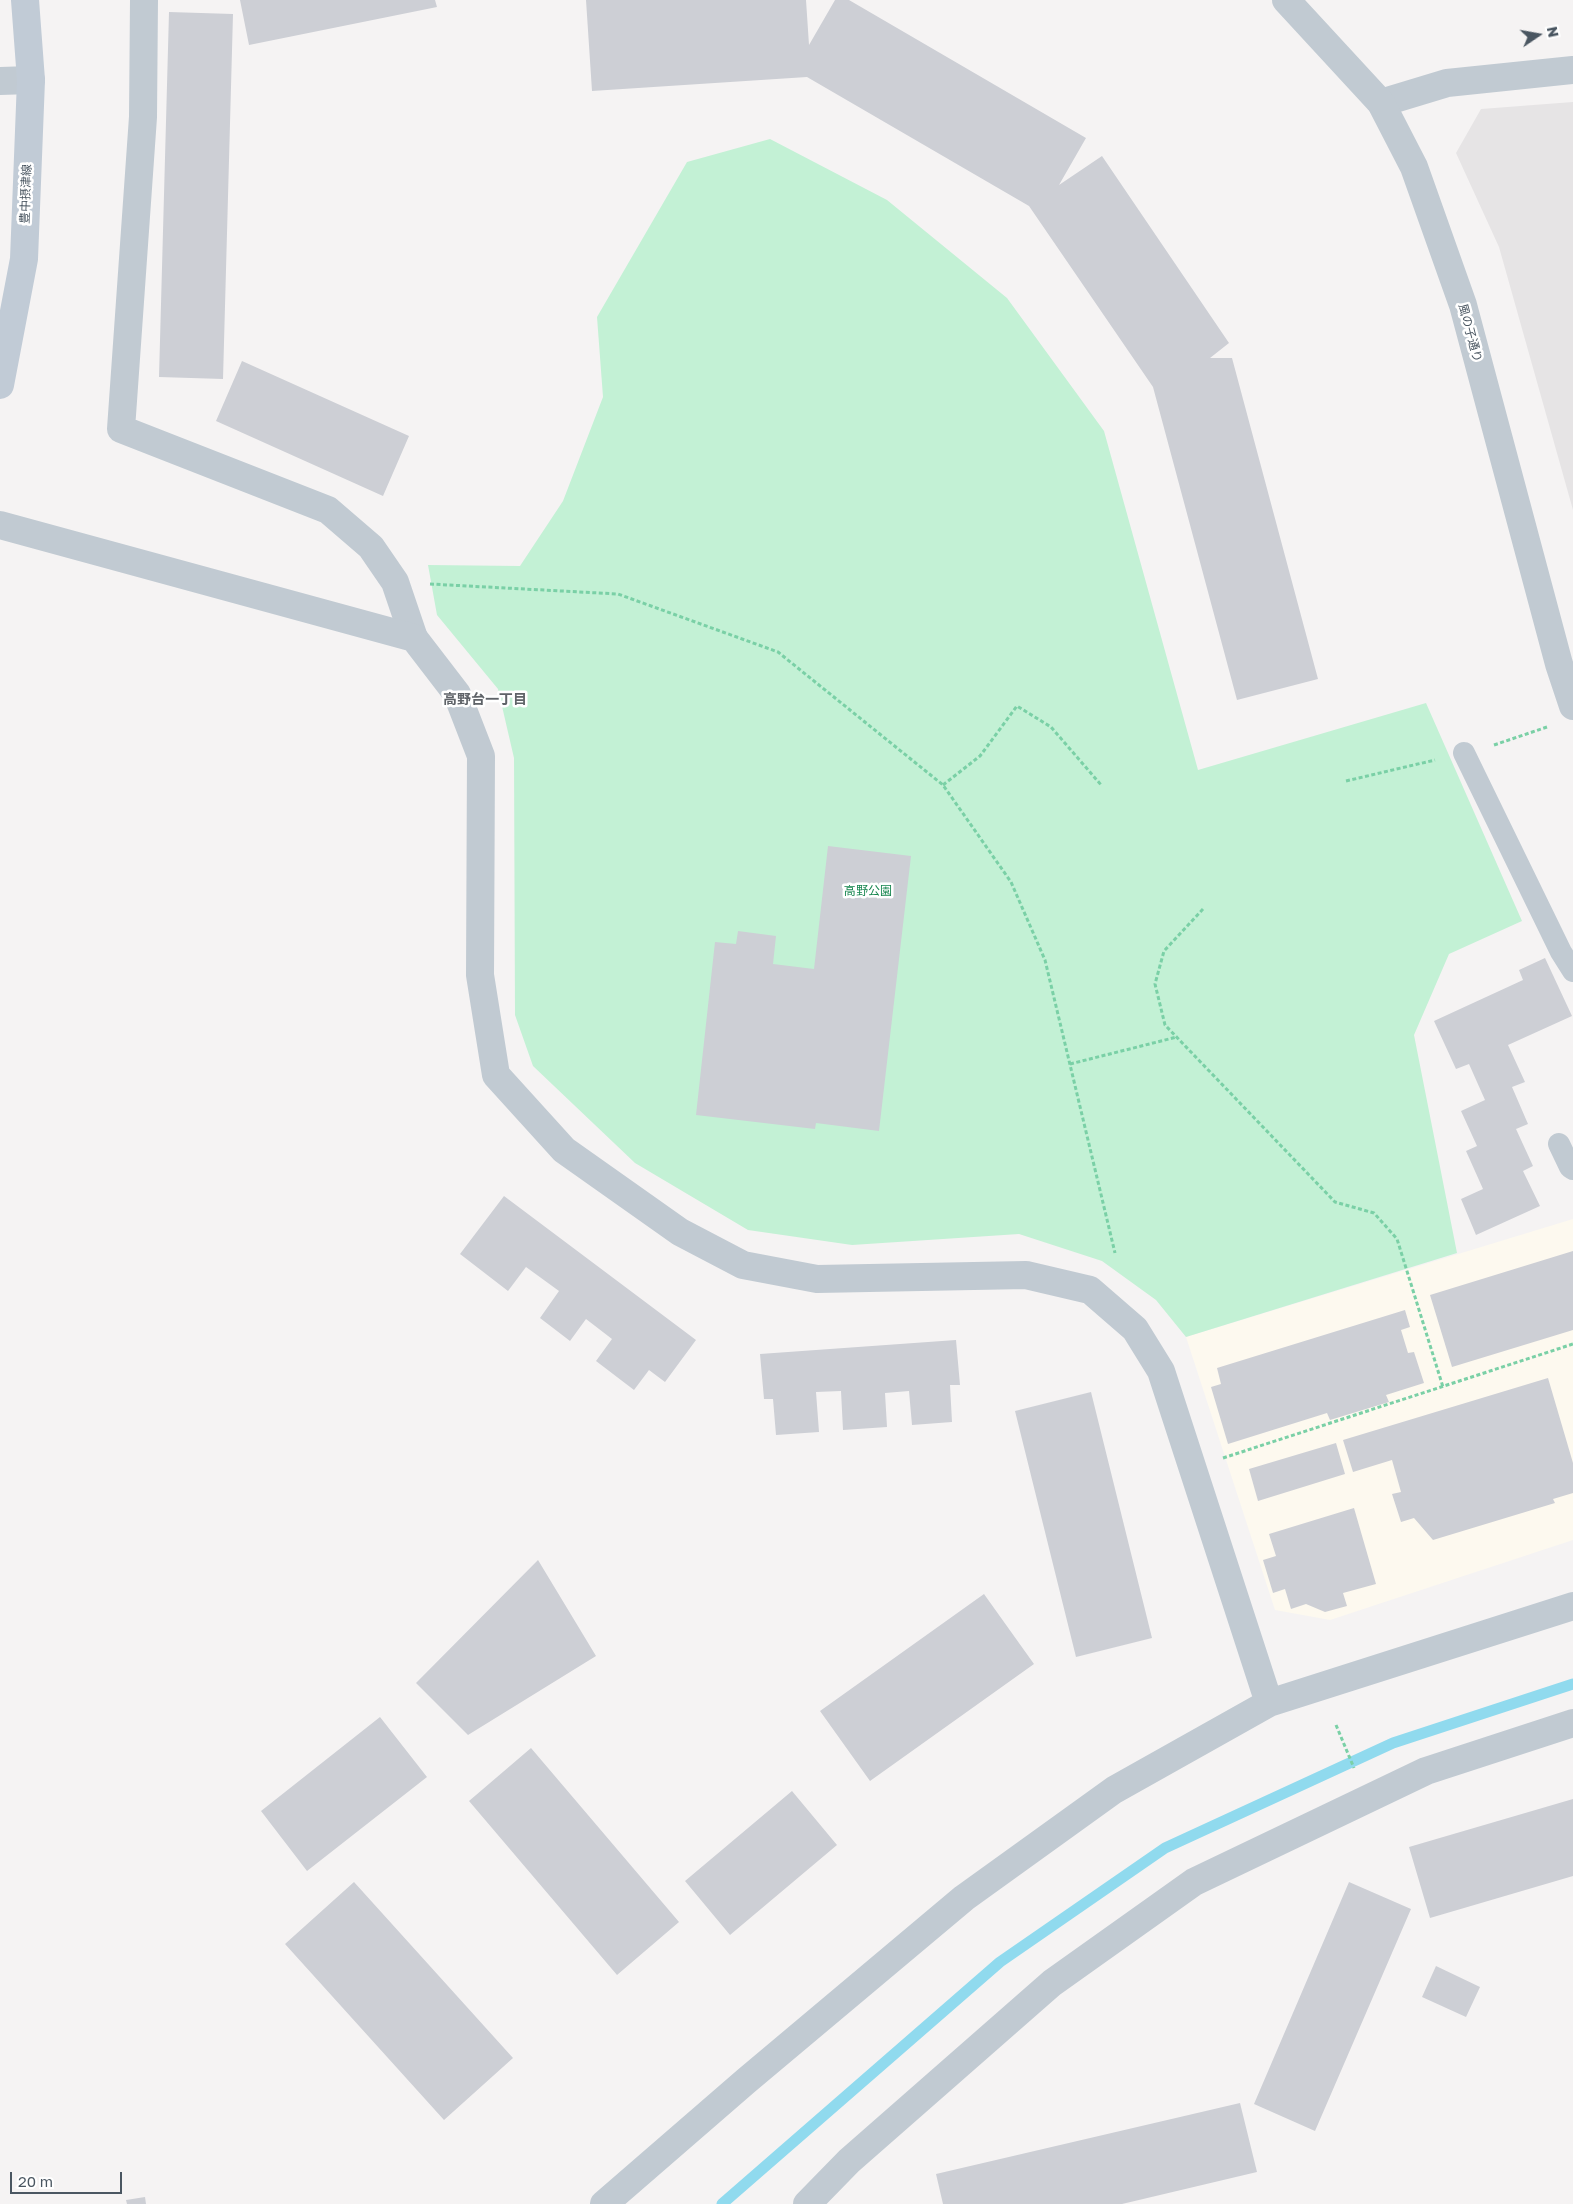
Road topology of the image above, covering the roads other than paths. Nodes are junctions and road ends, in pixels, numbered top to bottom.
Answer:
1 (25, 0) edge
2 (144, 0) edge
3 (1286, 0) edge
4 (1573, 70) edge
5 (30, 80) junction
6 (0, 81) edge
7 (1382, 103) junction
8 (0, 385) edge
9 (0, 525) edge
10 (414, 638) junction
11 (1573, 706) edge
12 (1464, 753) road end
13 (1573, 971) edge
14 (1559, 1144) dead end
15 (1573, 1168) edge
16 (1573, 1606) edge
17 (1270, 1703) junction
18 (1573, 1723) edge
19 (604, 2204) edge
20 (807, 2204) edge

1 - 5 main road, 豊中摂津線
2 - 10 street
3 - 7 street, 風の子通り
4 - 7 street
5 - 6 street
5 - 8 main road, 豊中摂津線
7 - 11 street, 風の子通り
9 - 10 street
10 - 17 street
12 - 13 lane
14 - 15 lane
16 - 17 street
17 - 19 street
18 - 20 street

